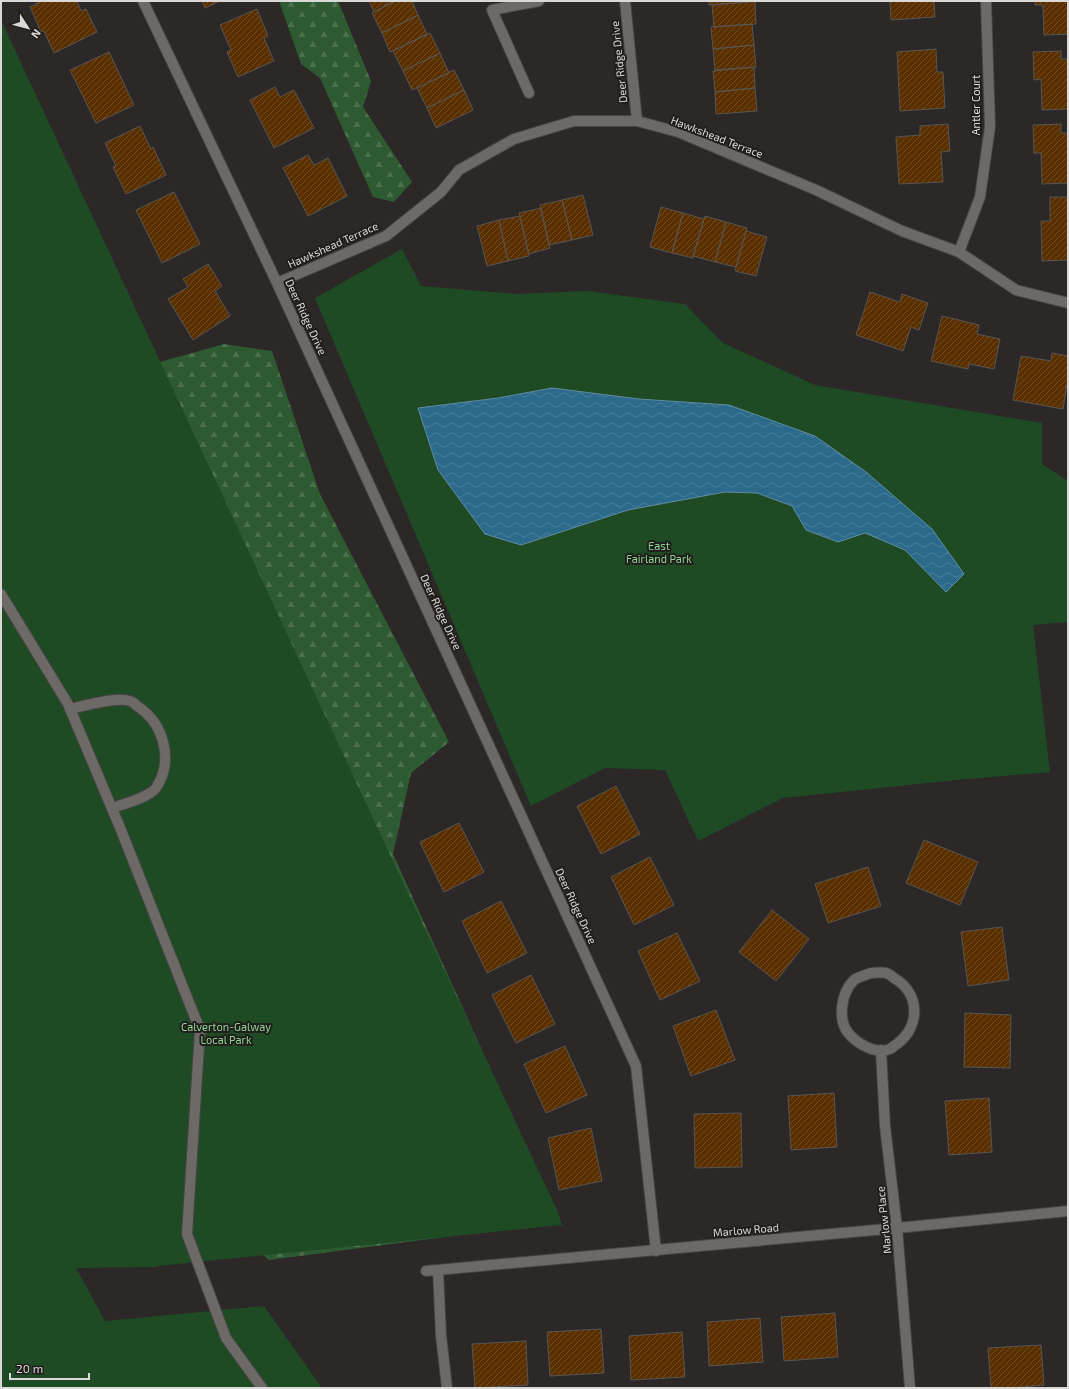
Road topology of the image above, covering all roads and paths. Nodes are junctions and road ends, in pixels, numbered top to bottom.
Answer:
1 (143, 1) edge
2 (539, 1) edge
3 (625, 1) edge
4 (986, 1) edge
5 (528, 93) dead end
6 (636, 121) junction
7 (959, 252) junction
8 (277, 283) junction
9 (1068, 303) edge
10 (1, 594) edge
11 (70, 710) junction
12 (112, 808) junction
13 (881, 1050) junction
14 (1068, 1211) edge
15 (897, 1228) junction
16 (656, 1251) junction
17 (438, 1270) junction
18 (426, 1271) dead end
19 (262, 1388) edge
20 (447, 1388) edge
21 (910, 1388) edge

1 - 8 street, Deer Ridge Drive
2 - 5 street
3 - 6 street, Deer Ridge Drive
4 - 7 street, Antler Court
6 - 7 street, Hawkshead Terrace
6 - 8 street, Hawkshead Terrace
7 - 9 street, Hawkshead Terrace
8 - 16 street, Deer Ridge Drive
10 - 11 street
11 - 12 street
11 - 12 street
12 - 19 street
13 - 13 street
13 - 15 street, Marlow Place
14 - 15 street, Marlow Road
15 - 16 street, Marlow Road
15 - 21 street, Marlow Place
16 - 17 street, Marlow Road
17 - 18 street, Marlow Road
17 - 20 street

